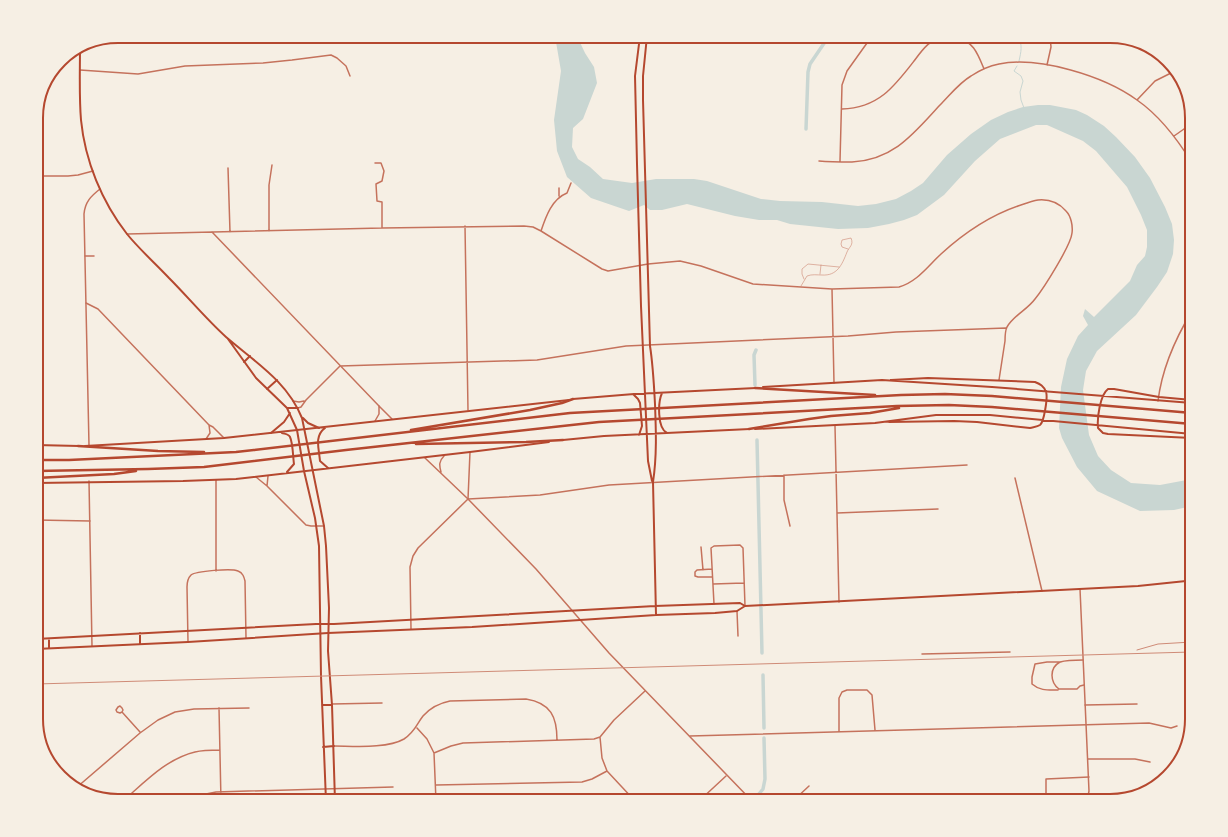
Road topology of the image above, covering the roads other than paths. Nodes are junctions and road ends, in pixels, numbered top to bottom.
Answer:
1 (639, 43) edge
2 (646, 43) edge
3 (867, 43) edge
4 (929, 43) edge
5 (969, 43) edge
6 (1051, 43) edge
7 (80, 54) edge
8 (1047, 65) junction
9 (984, 69) junction
10 (80, 70) junction
11 (1170, 74) edge
12 (350, 76) dead end
13 (1137, 100) junction
14 (842, 109) junction
15 (1185, 128) edge
16 (1174, 136) junction
17 (1185, 152) edge
18 (819, 161) dead end
19 (840, 162) junction
20 (375, 163) dead end
21 (272, 165) dead end
22 (228, 168) dead end
23 (93, 171) junction
24 (43, 176) edge
25 (571, 183) dead end
26 (559, 188) dead end
27 (100, 189) junction
28 (559, 196) junction
29 (465, 226) junction
30 (382, 228) junction
31 (269, 231) junction
32 (541, 231) junction
33 (212, 232) junction
34 (230, 232) junction
35 (127, 234) junction
36 (848, 250) junction
37 (85, 256) junction
38 (94, 256) dead end
39 (648, 264) junction
40 (821, 265) junction
41 (640, 266) junction
42 (840, 267) junction
43 (820, 275) junction
44 (804, 279) junction
45 (801, 287) junction
46 (832, 289) junction
47 (86, 303) junction
48 (1185, 323) edge
49 (1006, 328) junction
50 (226, 336) junction
51 (832, 336) junction
52 (642, 346) junction
53 (650, 346) junction
54 (250, 356) junction
55 (244, 362) junction
56 (467, 362) junction
57 (340, 366) junction
58 (277, 380) junction
59 (882, 380) junction
60 (999, 380) junction
61 (834, 382) junction
62 (755, 388) junction
63 (267, 389) junction
64 (662, 393) junction
65 (634, 394) junction
66 (645, 394) junction
67 (654, 394) junction
68 (886, 396) junction
69 (1158, 397) junction
70 (573, 399) junction
71 (1185, 399) edge
72 (293, 401) junction
73 (304, 401) junction
74 (1158, 401) junction
75 (1185, 403) edge
76 (379, 406) junction
77 (911, 406) junction
78 (287, 408) junction
79 (298, 408) junction
80 (468, 411) junction
81 (1185, 412) edge
82 (290, 413) junction
83 (302, 418) junction
84 (393, 420) junction
85 (375, 422) junction
86 (875, 423) junction
87 (1185, 423) edge
88 (209, 425) junction
89 (835, 426) junction
90 (326, 427) junction
91 (319, 428) junction
92 (750, 429) junction
93 (297, 430) junction
94 (305, 430) junction
95 (280, 432) junction
96 (271, 433) junction
97 (668, 433) junction
98 (1185, 433) edge
99 (656, 434) junction
100 (379, 435) junction
101 (639, 435) junction
102 (646, 435) junction
103 (224, 438) junction
104 (1185, 438) edge
105 (206, 439) junction
106 (563, 440) junction
107 (399, 444) junction
108 (43, 445) edge
109 (89, 445) junction
110 (78, 446) junction
111 (470, 452) junction
112 (229, 453) junction
113 (444, 455) junction
114 (425, 458) junction
115 (43, 460) edge
116 (967, 465) dead end
117 (328, 468) junction
118 (148, 469) junction
119 (312, 470) junction
120 (43, 471) edge
121 (304, 471) junction
122 (441, 472) junction
123 (836, 472) junction
124 (286, 473) junction
125 (784, 474) junction
126 (268, 475) junction
127 (256, 477) junction
128 (43, 478) edge
129 (1016, 478) dead end
130 (216, 480) junction
131 (89, 482) junction
132 (653, 482) junction
133 (43, 483) edge
134 (266, 486) junction
135 (468, 499) junction
136 (938, 509) dead end
137 (837, 513) junction
138 (43, 520) edge
139 (90, 522) junction
140 (317, 526) junction
141 (324, 526) junction
142 (790, 526) dead end
143 (701, 547) dead end
144 (702, 570) junction
145 (712, 570) junction
146 (216, 571) junction
147 (712, 577) junction
148 (1185, 581) edge
149 (744, 583) junction
150 (713, 584) junction
151 (1080, 589) junction
152 (1042, 591) junction
153 (839, 602) junction
154 (714, 604) junction
155 (655, 606) junction
156 (745, 606) junction
157 (737, 610) junction
158 (573, 611) junction
159 (656, 615) junction
160 (411, 620) junction
161 (581, 620) junction
162 (320, 624) junction
163 (328, 624) junction
164 (246, 628) junction
165 (411, 629) junction
166 (188, 631) junction
167 (328, 633) junction
168 (140, 634) junction
169 (320, 634) junction
170 (92, 636) junction
171 (738, 636) dead end
172 (246, 638) junction
173 (43, 639) edge
174 (49, 639) junction
175 (188, 642) junction
176 (140, 644) junction
177 (92, 646) junction
178 (43, 648) edge
179 (49, 648) junction
180 (1010, 652) dead end
181 (922, 654) dead end
182 (1083, 660) junction
183 (1061, 662) junction
184 (1084, 685) junction
185 (1059, 690) junction
186 (645, 691) junction
187 (382, 702) dead end
188 (332, 704) junction
189 (1137, 704) dead end
190 (322, 705) junction
191 (1085, 705) junction
192 (219, 708) junction
193 (249, 708) dead end
194 (122, 712) dead end
195 (1086, 725) junction
196 (1177, 726) dead end
197 (417, 728) junction
198 (875, 731) junction
199 (140, 732) junction
200 (839, 732) junction
201 (690, 736) junction
202 (600, 737) junction
203 (557, 740) junction
204 (334, 746) junction
205 (323, 747) junction
206 (220, 750) junction
207 (434, 753) junction
208 (1088, 759) junction
209 (1150, 762) dead end
210 (607, 771) junction
211 (726, 776) junction
212 (1088, 777) junction
213 (81, 784) edge
214 (436, 786) junction
215 (809, 786) dead end
216 (393, 787) dead end
217 (334, 788) junction
218 (326, 789) junction
219 (221, 792) junction
220 (131, 794) edge
221 (208, 794) edge
222 (326, 794) edge
223 (334, 794) edge
224 (436, 794) edge
225 (628, 794) edge
226 (707, 794) edge
227 (744, 794) edge
228 (800, 794) edge
229 (1046, 794) edge
230 (1089, 794) edge

1 - 41 main road
2 - 39 main road
3 - 14 street
4 - 14 street
5 - 9 street
6 - 8 street
7 - 10 main road
8 - 9 street
8 - 13 street
9 - 19 street
10 - 12 street
10 - 23 main road
11 - 13 street
13 - 16 street
14 - 19 street
15 - 16 street
16 - 17 street
18 - 19 street
20 - 30 street
21 - 31 street
22 - 34 street
23 - 24 street
23 - 27 main road
25 - 28 street
26 - 28 street
27 - 35 main road
27 - 37 street
28 - 32 street
29 - 30 street
29 - 32 street
29 - 56 street
30 - 31 street
31 - 34 street
32 - 41 street
33 - 34 street
33 - 35 street
33 - 57 street
35 - 50 main road
36 - 36 lane
36 - 42 lane
37 - 38 street
37 - 47 street
39 - 41 street
39 - 45 street
39 - 53 main road
40 - 42 lane
40 - 43 lane
40 - 44 lane
41 - 52 main road
42 - 43 lane
43 - 44 lane
44 - 45 lane
45 - 46 street
46 - 49 street
46 - 51 street
47 - 88 street
47 - 109 street
48 - 69 street
49 - 51 street
49 - 60 street
50 - 54 main road
50 - 55 main road
51 - 53 street
51 - 61 street
52 - 53 street
52 - 56 street
52 - 66 main road
53 - 67 main road
54 - 55 main road
54 - 58 main road
55 - 63 main road
56 - 57 street
56 - 80 street
57 - 73 street
57 - 76 street
58 - 63 main road
58 - 72 main road
59 - 60 main road
59 - 61 main road
59 - 74 main road
60 - 86 main road
61 - 62 main road
62 - 64 main road
62 - 68 highway
63 - 78 main road
64 - 67 main road
64 - 97 main road
65 - 66 main road
65 - 70 main road
65 - 101 main road
66 - 67 main road
66 - 102 main road
67 - 99 main road
68 - 81 highway
68 - 100 highway
69 - 71 main road
69 - 74 street
69 - 104 main road
70 - 80 main road
70 - 100 highway
72 - 73 street
72 - 79 main road
73 - 79 street
74 - 75 main road
76 - 84 street
76 - 85 street
77 - 87 highway
77 - 92 highway
77 - 107 highway
78 - 79 main road
78 - 82 main road
79 - 83 main road
80 - 84 main road
82 - 93 main road
82 - 96 main road
83 - 91 main road
83 - 94 main road
84 - 85 main road
85 - 90 main road
86 - 89 main road
86 - 98 main road
88 - 103 street
88 - 105 street
89 - 92 main road
89 - 123 street
90 - 91 main road
90 - 117 main road
91 - 94 main road
92 - 97 main road
93 - 94 main road
93 - 95 main road
93 - 121 main road
94 - 119 main road
95 - 96 main road
95 - 124 main road
96 - 103 main road
97 - 99 main road
99 - 102 main road
99 - 132 main road
100 - 112 highway
101 - 102 main road
101 - 106 main road
102 - 132 main road
103 - 105 main road
105 - 109 main road
106 - 107 highway
106 - 111 main road
107 - 118 highway
108 - 110 main road
109 - 110 main road
110 - 112 highway
111 - 113 main road
111 - 135 street
112 - 115 highway
113 - 114 main road
113 - 122 street
114 - 117 main road
114 - 122 street
116 - 123 street
117 - 119 main road
118 - 120 highway
118 - 128 highway
119 - 121 main road
119 - 141 main road
121 - 124 main road
121 - 140 main road
122 - 135 street
123 - 125 street
123 - 137 street
124 - 126 main road
125 - 132 street
125 - 142 street
126 - 127 main road
126 - 134 street
127 - 130 main road
127 - 134 street
129 - 152 street
130 - 131 main road
130 - 146 street
131 - 133 main road
131 - 139 street
132 - 135 street
132 - 155 main road
134 - 140 street
135 - 158 street
135 - 160 street
136 - 137 street
137 - 153 street
138 - 139 street
139 - 170 street
140 - 141 street
140 - 162 main road
141 - 163 main road
143 - 144 street
144 - 145 street
144 - 147 street
145 - 147 street
145 - 149 street
146 - 164 street
146 - 166 street
147 - 150 street
148 - 151 main road
149 - 150 street
149 - 156 street
150 - 154 street
151 - 152 main road
151 - 182 street
152 - 153 main road
153 - 156 main road
154 - 155 main road
154 - 156 main road
155 - 158 main road
155 - 159 main road
156 - 157 main road
157 - 159 main road
157 - 171 street
158 - 160 main road
158 - 161 street
159 - 161 main road
160 - 163 main road
160 - 165 street
161 - 165 main road
161 - 186 street
162 - 163 main road
162 - 164 main road
162 - 169 main road
163 - 167 main road
164 - 166 main road
164 - 172 street
165 - 167 main road
166 - 168 main road
166 - 175 street
167 - 169 main road
167 - 188 main road
168 - 170 main road
168 - 176 main road
169 - 172 main road
169 - 190 main road
170 - 174 main road
170 - 177 street
172 - 175 main road
173 - 174 main road
174 - 179 main road
175 - 176 main road
176 - 177 main road
177 - 179 main road
178 - 179 main road
180 - 181 street
182 - 183 street
182 - 184 street
183 - 185 street
183 - 185 street
184 - 185 street
184 - 191 street
186 - 201 street
186 - 202 street
187 - 188 street
188 - 190 main road
188 - 204 main road
189 - 191 street
190 - 205 main road
191 - 195 street
192 - 193 street
192 - 199 street
192 - 206 street
194 - 199 street
195 - 196 street
195 - 198 street
195 - 208 street
197 - 203 street
197 - 204 street
197 - 207 street
198 - 200 street
198 - 200 street
199 - 213 street
200 - 201 street
201 - 211 street
202 - 203 street
202 - 210 street
203 - 207 street
204 - 205 main road
204 - 217 main road
205 - 218 main road
206 - 219 street
206 - 220 street
207 - 214 street
208 - 209 street
208 - 212 street
210 - 214 street
210 - 225 street
211 - 226 street
211 - 227 street
212 - 229 street
212 - 230 street
214 - 224 street
215 - 228 street
216 - 217 street
217 - 218 street
217 - 223 main road
218 - 219 street
218 - 222 main road
219 - 221 street

